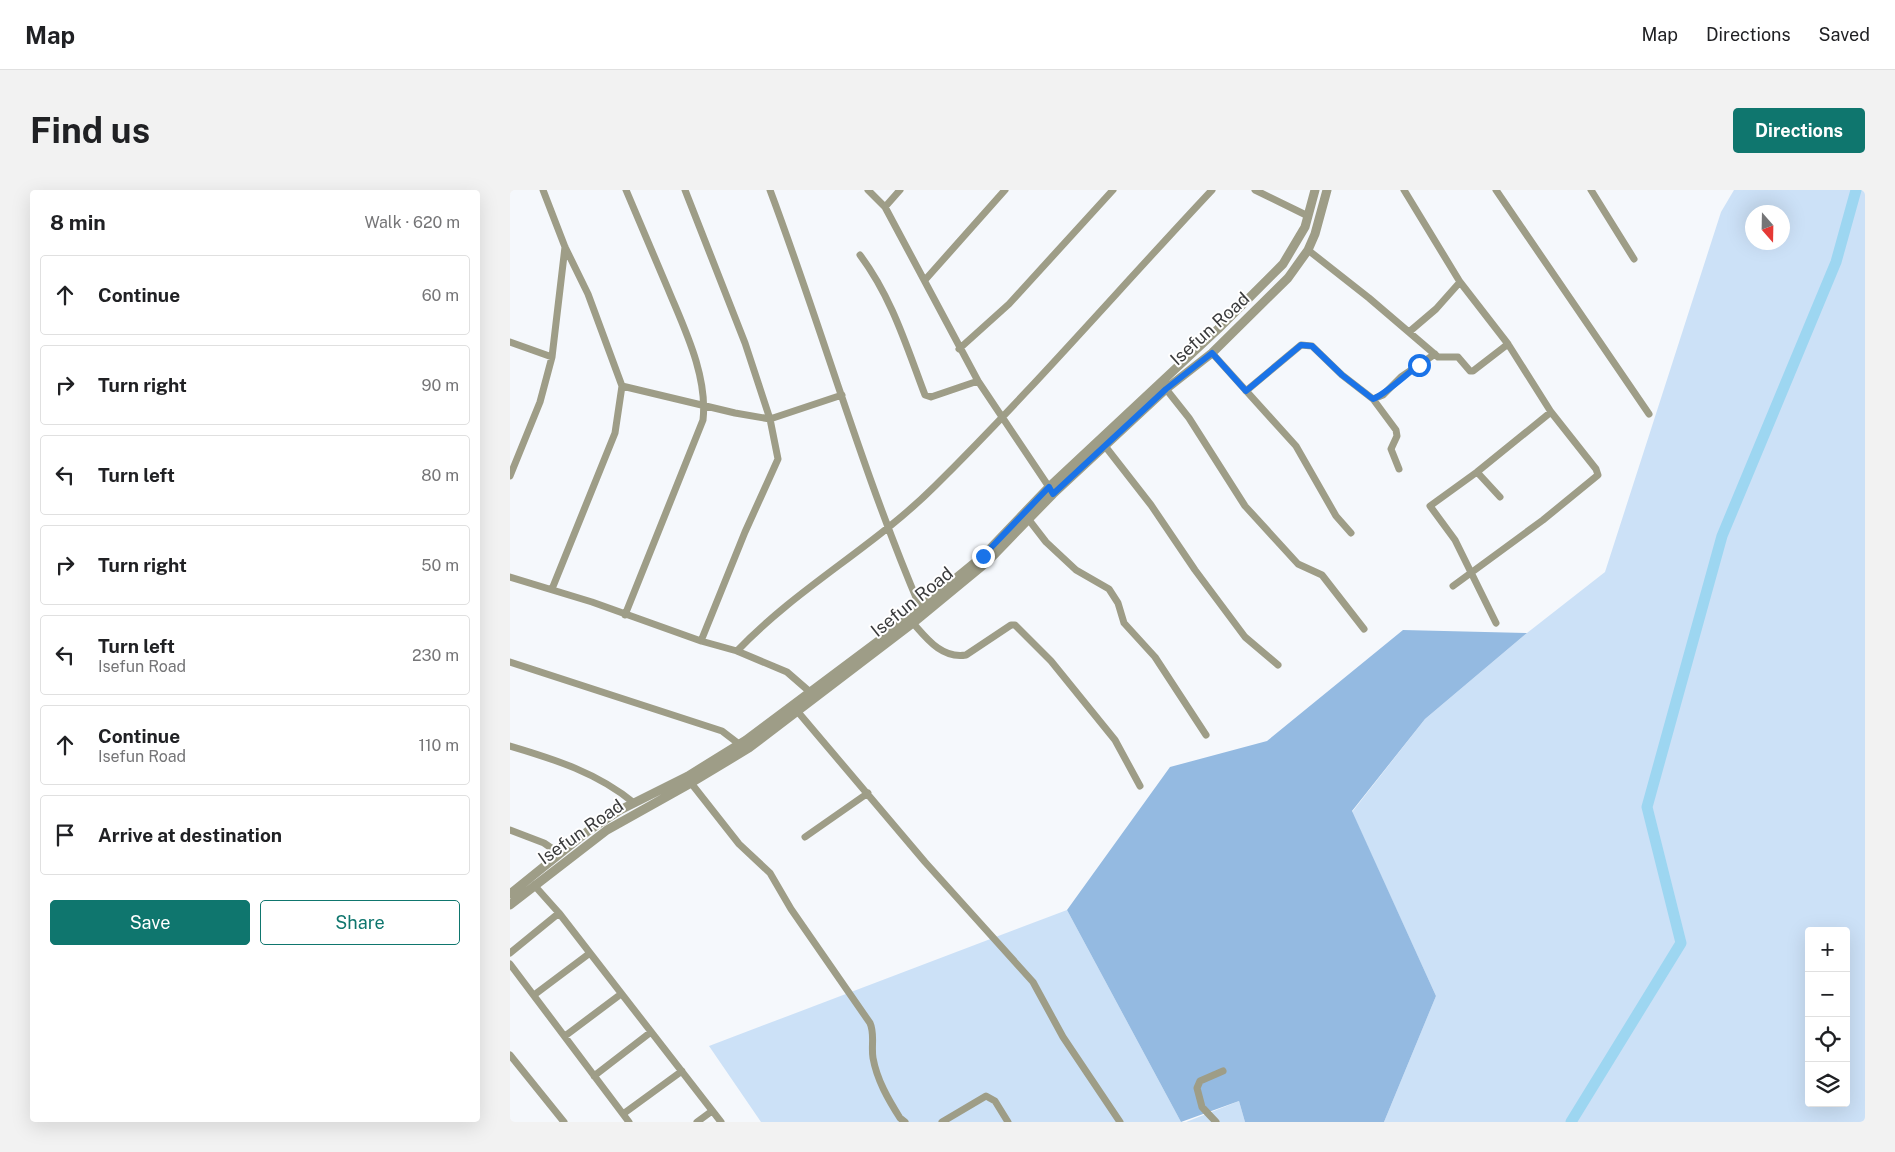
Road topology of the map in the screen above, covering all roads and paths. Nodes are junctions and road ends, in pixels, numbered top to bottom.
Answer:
1 (543, 190) edge
2 (626, 190) edge
3 (685, 190) edge
4 (770, 190) edge
5 (868, 190) edge
6 (900, 190) edge
7 (1005, 190) edge
8 (1113, 190) edge
9 (1212, 190) edge
10 (1254, 190) edge
11 (1315, 190) edge
12 (1327, 190) edge
13 (1404, 190) edge
14 (1496, 190) edge
15 (1591, 190) edge
16 (885, 207) junction
17 (1308, 216) junction
18 (565, 247) junction
19 (1308, 250) junction
20 (860, 254) dead end
21 (1634, 259) dead end
22 (925, 280) junction
23 (1460, 282) junction
24 (1409, 332) junction
25 (510, 342) edge
26 (1508, 344) junction
27 (960, 349) junction
28 (1212, 353) junction
29 (1435, 354) junction
30 (552, 357) junction
31 (978, 381) junction
32 (622, 386) junction
33 (1166, 389) junction
34 (1246, 391) junction
35 (842, 395) junction
36 (1373, 399) junction
37 (705, 405) junction
38 (1551, 412) junction
39 (1649, 414) dead end
40 (1003, 416) junction
41 (770, 419) junction
42 (1105, 446) junction
43 (1400, 469) dead end
44 (1478, 472) junction
45 (510, 476) edge
46 (1051, 490) junction
47 (1500, 496) dead end
48 (1030, 520) junction
49 (887, 529) junction
50 (1350, 533) dead end
51 (1473, 574) junction
52 (510, 577) edge
53 (1453, 586) dead end
54 (552, 589) junction
55 (920, 607) junction
56 (625, 614) junction
57 (913, 623) junction
58 (1496, 624) dead end
59 (1364, 629) dead end
60 (701, 641) junction
61 (737, 651) junction
62 (510, 662) edge
63 (1278, 665) dead end
64 (810, 692) junction
65 (798, 712) junction
66 (1206, 735) dead end
67 (739, 744) junction
68 (510, 746) edge
69 (691, 783) junction
70 (1140, 786) dead end
71 (868, 793) junction
72 (634, 803) junction
73 (510, 830) edge
74 (805, 837) dead end
75 (560, 854) junction
76 (534, 885) junction
77 (510, 894) edge
78 (510, 905) edge
79 (559, 913) junction
80 (510, 953) edge
81 (590, 953) junction
82 (510, 964) edge
83 (621, 994) junction
84 (534, 995) junction
85 (651, 1032) junction
86 (565, 1036) junction
87 (510, 1055) edge
88 (682, 1071) junction
89 (1223, 1071) dead end
90 (594, 1076) junction
91 (712, 1110) junction
92 (623, 1114) junction
93 (564, 1122) edge
94 (629, 1122) edge
95 (697, 1122) edge
96 (721, 1122) edge
97 (905, 1122) edge
98 (942, 1122) edge
99 (1008, 1122) edge
100 (1120, 1122) edge
101 (1216, 1122) edge

1 - 18 street
2 - 37 street
3 - 41 street
4 - 35 street
5 - 16 street
6 - 16 street
7 - 22 street
8 - 27 street
9 - 40 street
10 - 17 street
11 - 17 street, Isefun Road
12 - 19 street, Isefun Road
13 - 23 street
14 - 39 street
15 - 21 street
16 - 22 street
17 - 46 street, Isefun Road
18 - 30 street
18 - 32 street
19 - 24 street
19 - 28 street, Isefun Road
20 - 31 street
22 - 27 street
23 - 24 street
23 - 26 street
24 - 29 street
25 - 30 street
26 - 29 street
26 - 38 street
27 - 31 street
28 - 33 street, Isefun Road
28 - 34 street
29 - 36 street
30 - 45 street
31 - 40 street
32 - 37 street
32 - 54 street
33 - 42 street, Isefun Road
33 - 59 street
34 - 36 street
34 - 50 street
35 - 41 street
35 - 49 street
36 - 43 street
37 - 41 street
37 - 56 street
38 - 44 street
38 - 51 street
40 - 46 street
40 - 49 street
41 - 60 street
42 - 46 street, Isefun Road
42 - 63 street
44 - 47 street
44 - 51 street
46 - 48 street, Isefun Road
46 - 55 street, Isefun Road
48 - 57 street, Isefun Road
48 - 66 street
49 - 55 street
49 - 61 street
51 - 53 street
51 - 58 street
52 - 54 street
54 - 56 street
55 - 64 street, Isefun Road
56 - 60 street
57 - 65 street, Isefun Road
57 - 70 street
60 - 61 street
61 - 64 street
62 - 67 street
64 - 67 street, Isefun Road
65 - 69 street, Isefun Road
65 - 71 street
67 - 72 street, Isefun Road
68 - 72 street
69 - 76 street, Isefun Road
69 - 97 street
71 - 74 street
71 - 100 street
72 - 75 street, Isefun Road
73 - 75 street
75 - 77 street, Isefun Road
76 - 78 street, Isefun Road
76 - 79 street
79 - 80 street
79 - 81 street
81 - 83 street
81 - 84 street
82 - 84 street
83 - 85 street
83 - 86 street
84 - 86 street
85 - 88 street
85 - 90 street
86 - 90 street
87 - 93 street
88 - 91 street
88 - 92 street
89 - 101 street
90 - 92 street
91 - 95 street
91 - 96 street
92 - 94 street
98 - 99 street

